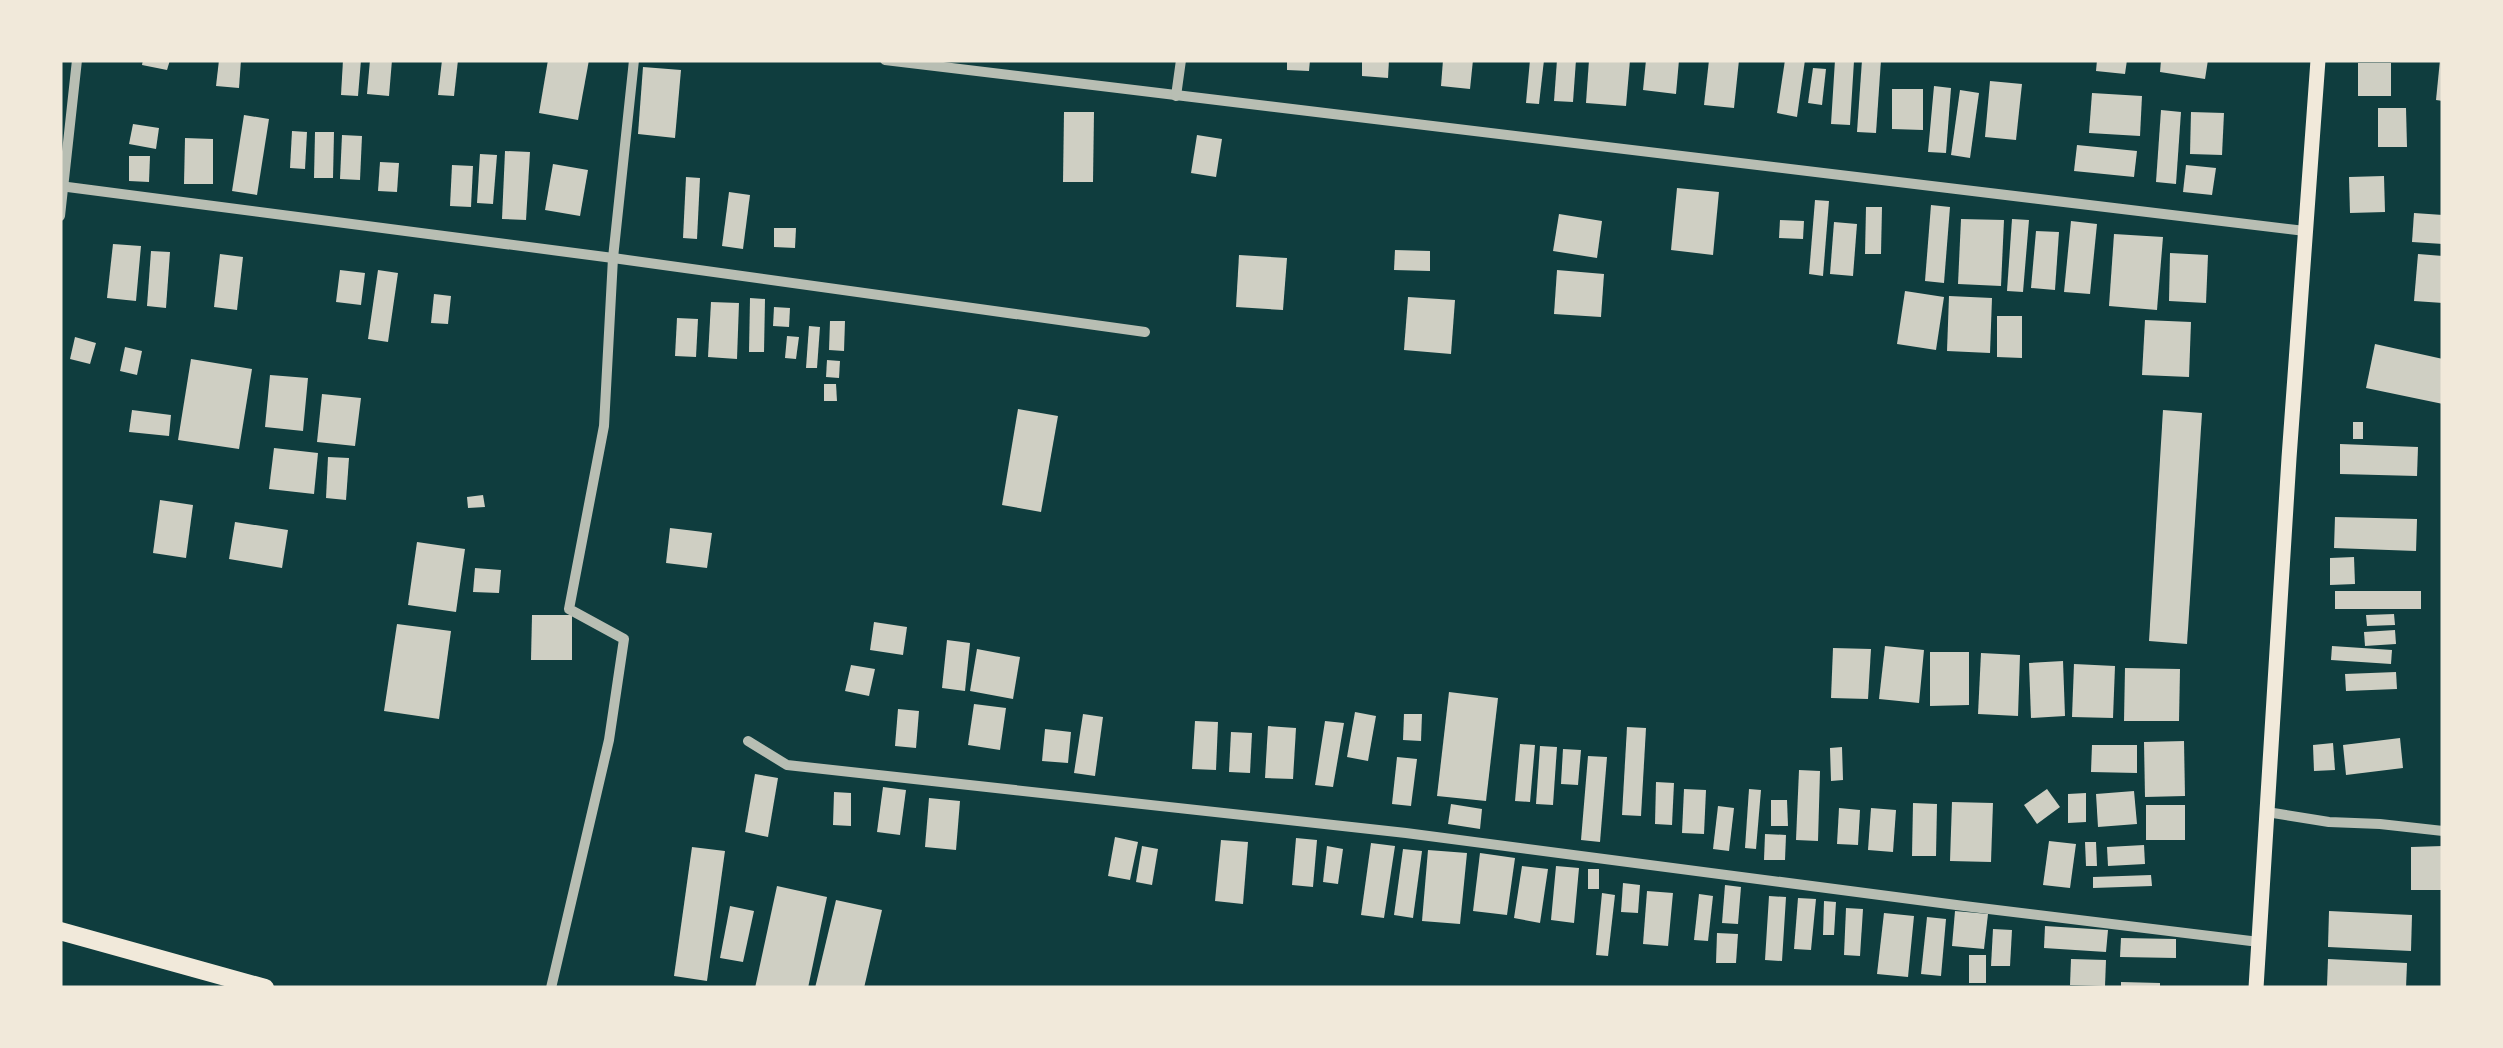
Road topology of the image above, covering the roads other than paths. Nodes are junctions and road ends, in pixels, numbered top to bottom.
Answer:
1 (77, 60) edge
2 (634, 60) edge
3 (885, 60) edge
4 (1181, 60) edge
5 (2318, 60) edge
6 (1176, 96) junction
7 (61, 186) edge
8 (60, 216) edge
9 (2306, 231) junction
10 (613, 258) junction
11 (1145, 332) dead end
12 (748, 741) dead end
13 (2267, 812) junction
14 (2443, 831) edge
15 (60, 931) edge
16 (2259, 942) junction
17 (265, 988) edge
18 (551, 988) edge
19 (2256, 988) edge

1 - 7 street
2 - 10 street
3 - 6 street
4 - 6 street
5 - 9 main road
6 - 9 street
7 - 8 street
7 - 10 street
9 - 13 main road
10 - 11 street
10 - 18 street
12 - 16 street
13 - 14 street
13 - 16 main road
15 - 17 main road
16 - 19 main road

